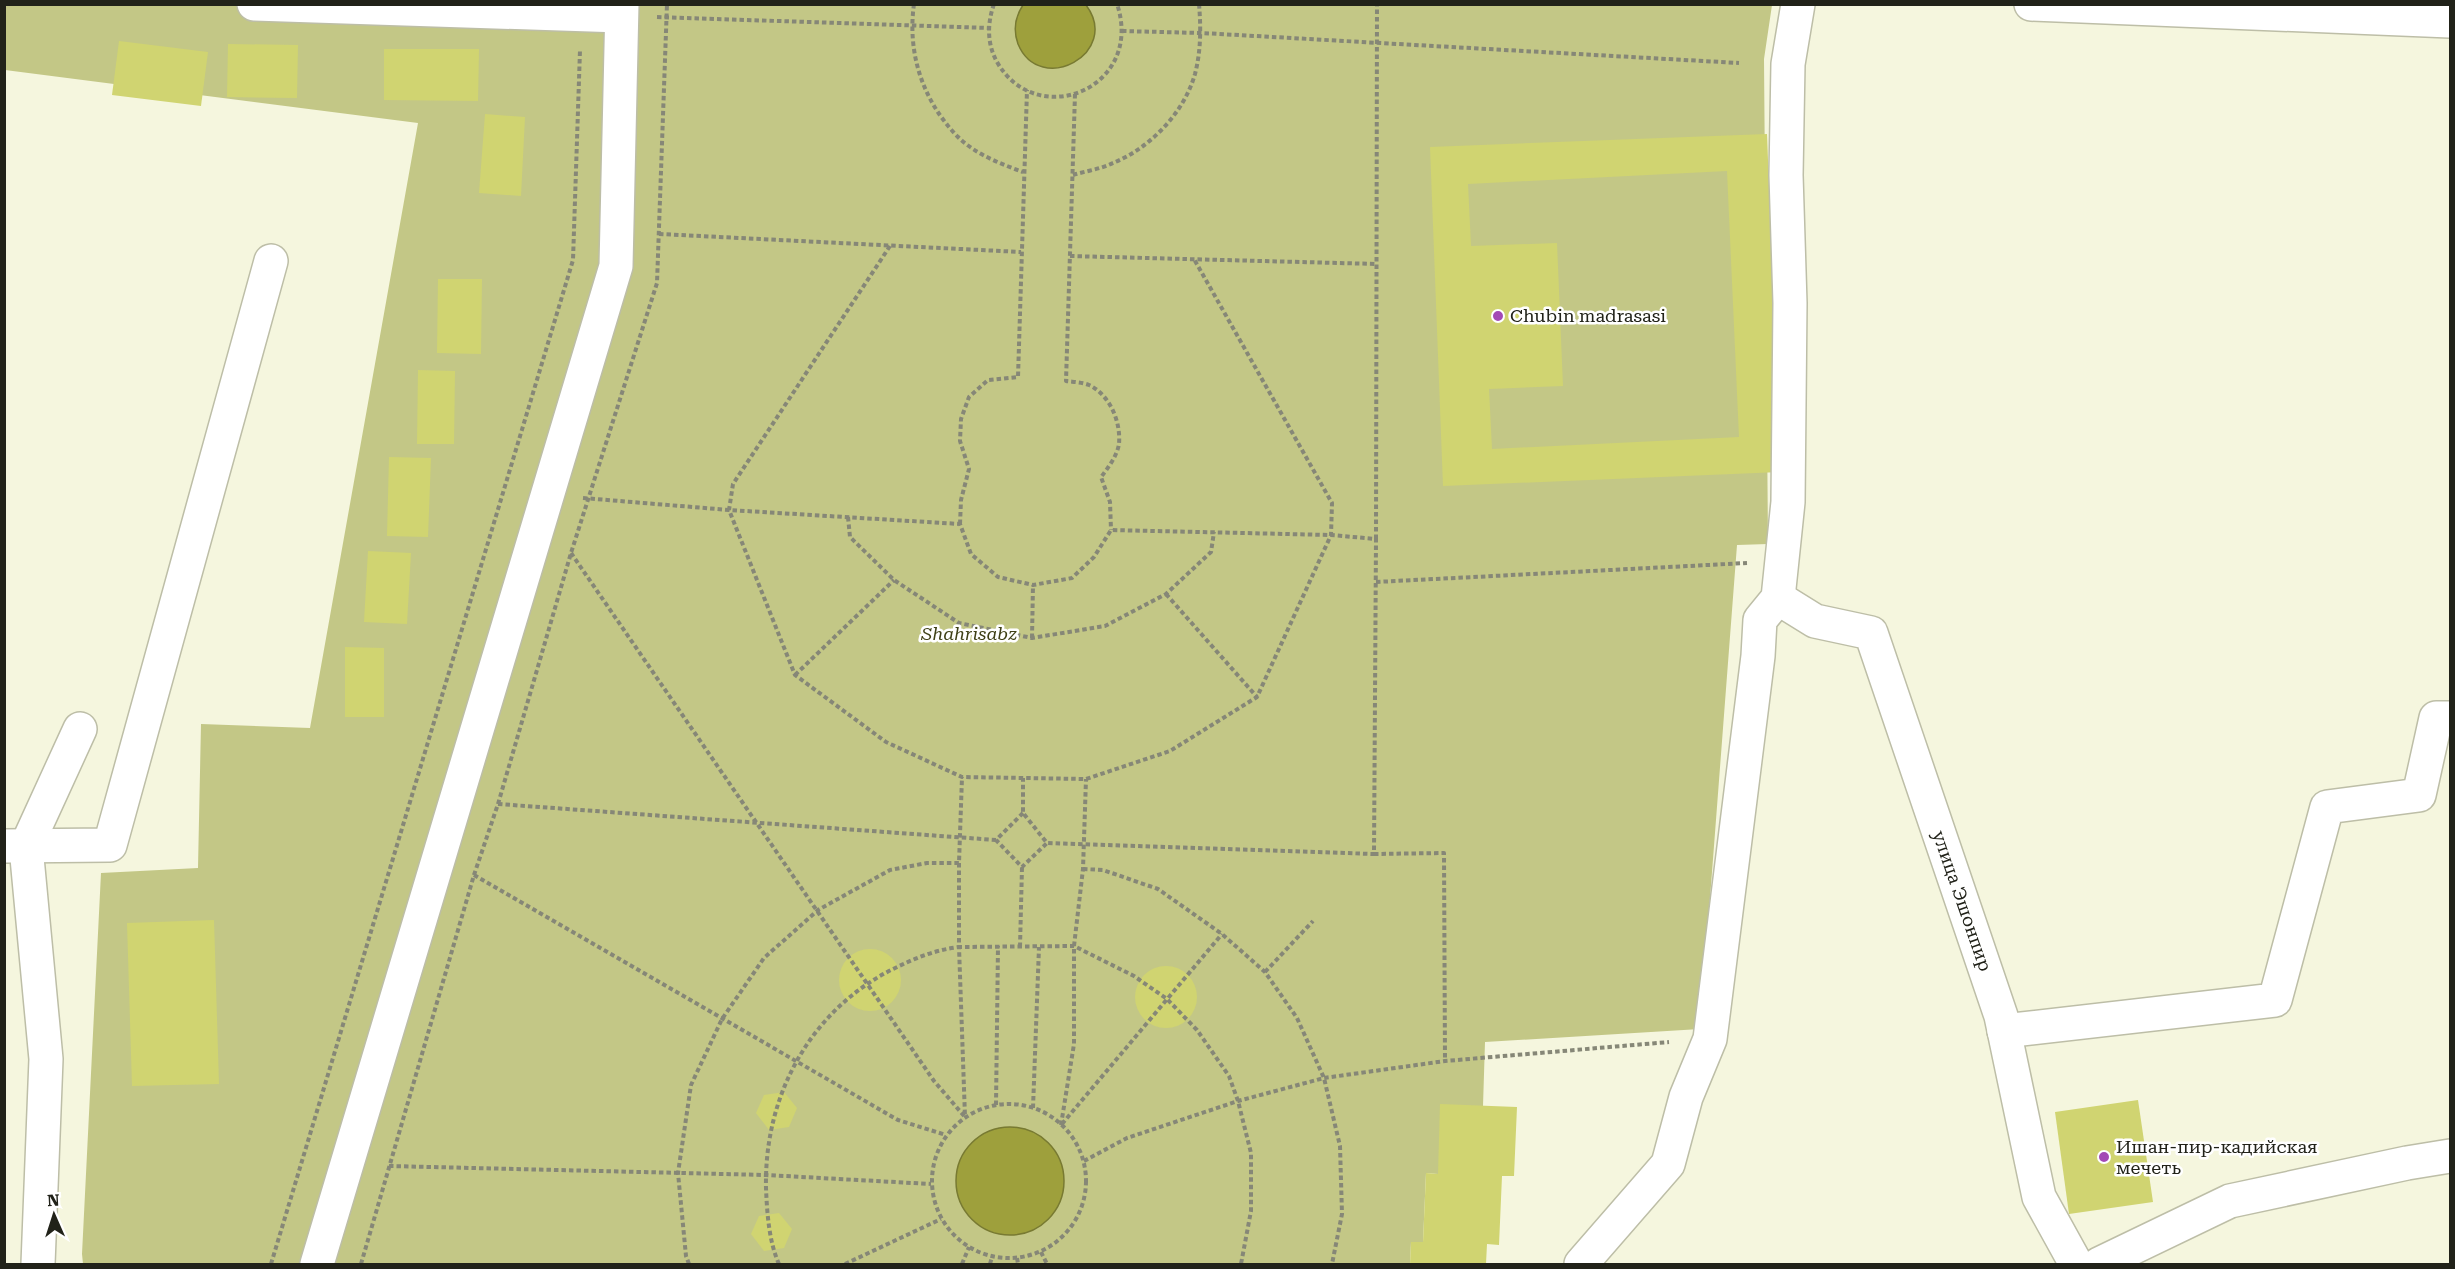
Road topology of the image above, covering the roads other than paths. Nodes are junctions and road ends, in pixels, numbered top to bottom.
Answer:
1 (254, 4) edge
2 (1798, 4) edge
3 (2031, 4) edge
4 (622, 10) edge
5 (2451, 21) edge
6 (271, 261) dead end
7 (1779, 585) junction
8 (2451, 718) edge
9 (80, 729) dead end
10 (15, 847) edge
11 (2004, 1031) junction
12 (2451, 1156) edge
13 (38, 1264) edge
14 (317, 1264) edge
15 (1581, 1264) edge
16 (2076, 1264) edge
17 (2099, 1264) edge

1 - 4 street
2 - 7 street
3 - 5 street
4 - 14 street
6 - 10 street
7 - 11 street, улица Эшонпир
7 - 15 street
8 - 11 street
9 - 10 street
10 - 13 street
11 - 16 street, улица Эшонпир
12 - 17 street

